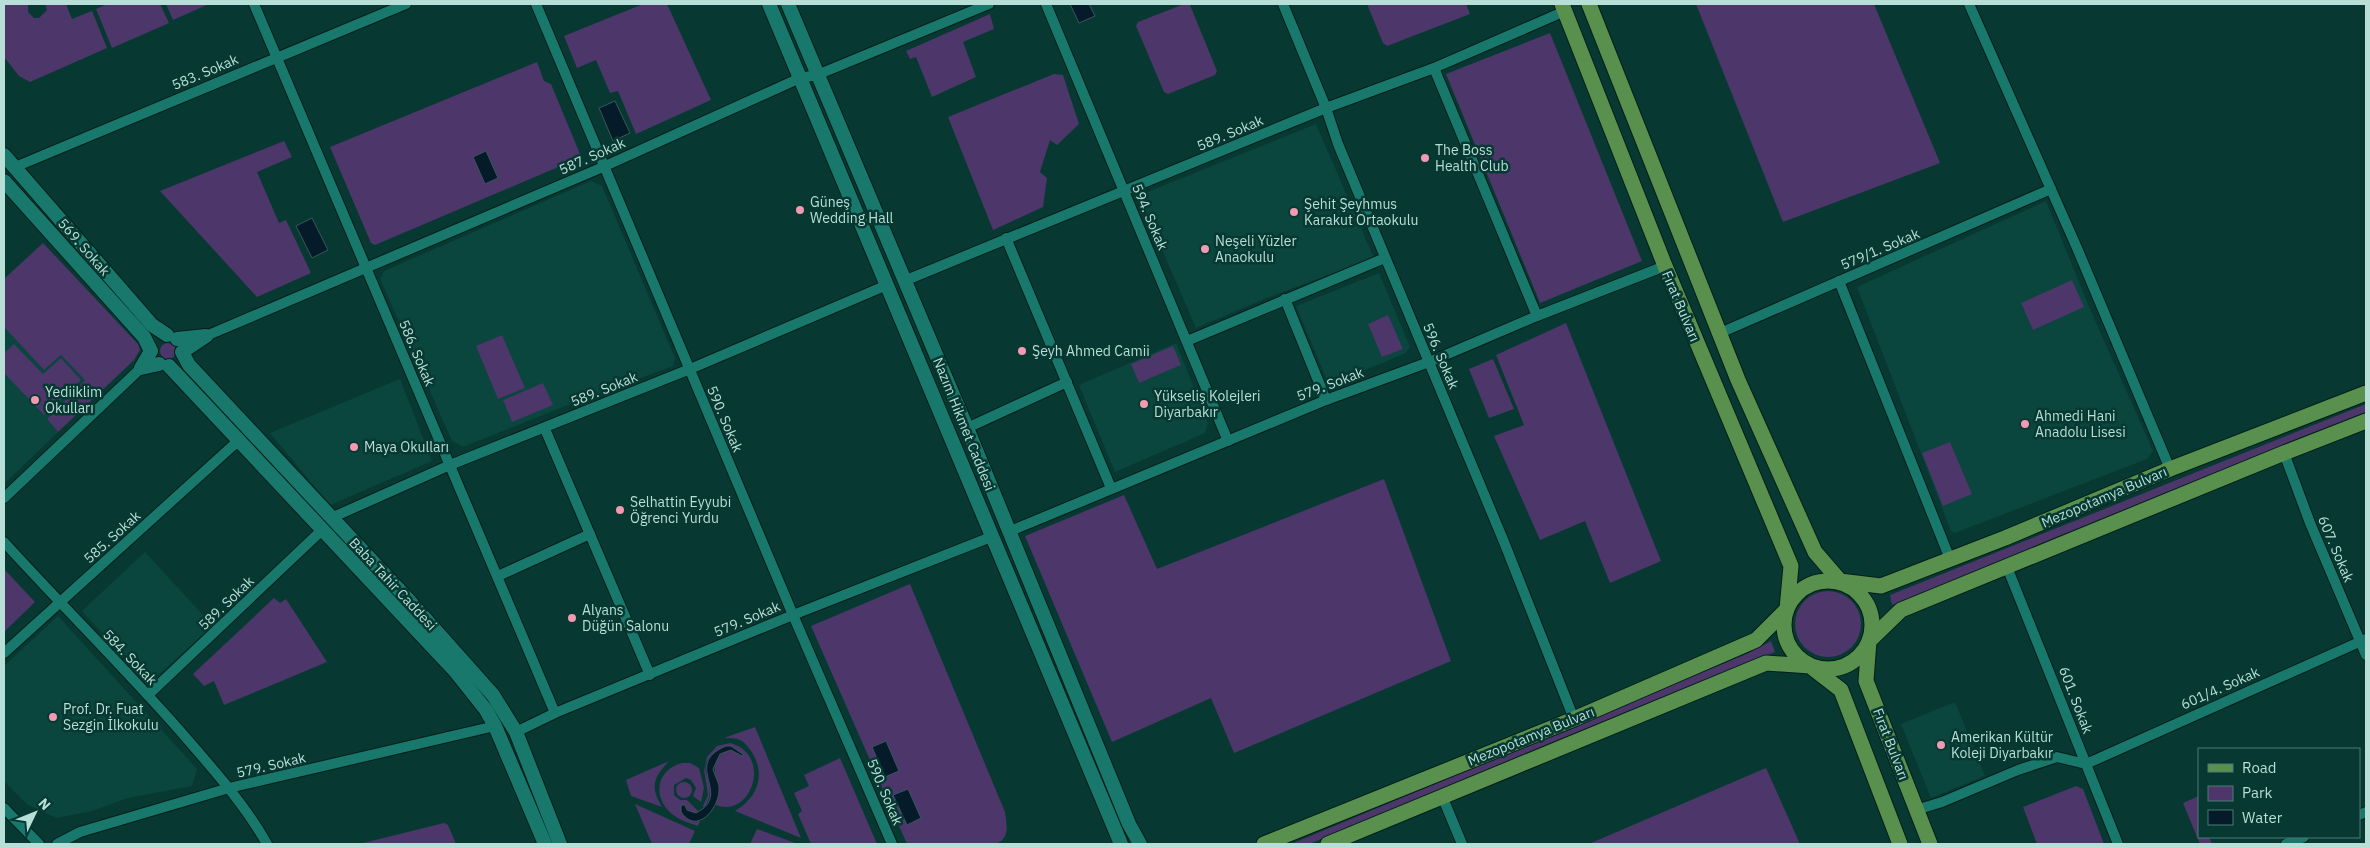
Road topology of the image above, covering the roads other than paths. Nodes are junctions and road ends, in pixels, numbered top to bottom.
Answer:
1 (254, 4) edge
2 (406, 4) edge
3 (536, 4) edge
4 (769, 4) edge
5 (788, 4) edge
6 (989, 4) edge
7 (1046, 4) edge
8 (1282, 4) edge
9 (1589, 4) edge
10 (1969, 4) edge
11 (1564, 7) edge
12 (277, 57) junction
13 (1434, 68) junction
14 (818, 75) junction
15 (800, 78) junction
16 (1326, 108) junction
17 (4, 155) edge
18 (15, 167) junction
19 (603, 167) junction
20 (4, 180) edge
21 (2051, 189) junction
22 (1124, 192) junction
23 (1006, 238) junction
24 (1385, 258) junction
25 (1664, 266) junction
26 (366, 269) junction
27 (904, 280) junction
28 (1839, 281) junction
29 (886, 285) junction
30 (1284, 299) junction
31 (1537, 316) junction
32 (1720, 333) junction
33 (206, 336) junction
34 (172, 337) junction
35 (1187, 341) junction
36 (151, 351) junction
37 (182, 352) junction
38 (1429, 362) junction
39 (164, 365) junction
40 (140, 368) junction
41 (690, 370) junction
42 (1067, 382) junction
43 (2366, 393) edge
44 (1326, 400) junction
45 (2366, 422) edge
46 (967, 428) junction
47 (545, 429) junction
48 (238, 441) junction
49 (1228, 441) junction
50 (2284, 452) junction
51 (450, 466) junction
52 (2170, 469) junction
53 (1111, 488) junction
54 (4, 498) edge
55 (331, 518) junction
56 (322, 530) junction
57 (1008, 532) junction
58 (590, 534) junction
59 (992, 537) junction
60 (4, 542) edge
61 (1950, 559) junction
62 (2008, 567) junction
63 (498, 576) junction
64 (1840, 581) junction
65 (59, 603) junction
66 (1787, 609) junction
67 (793, 615) junction
68 (2363, 640) edge
69 (1868, 641) junction
70 (4, 653) edge
71 (2366, 655) edge
72 (1810, 666) junction
73 (650, 675) junction
74 (148, 696) junction
75 (555, 713) junction
76 (1574, 719) junction
77 (495, 726) junction
78 (516, 732) junction
79 (2086, 764) junction
80 (229, 788) junction
81 (1442, 796) junction
82 (4, 808) edge
83 (1916, 810) junction
84 (2302, 838) edge
85 (39, 844) edge
86 (58, 844) edge
87 (267, 844) edge
88 (545, 844) edge
89 (560, 844) edge
90 (892, 844) edge
91 (1121, 844) edge
92 (1140, 844) edge
93 (1264, 844) edge
94 (1328, 844) edge
95 (1462, 844) edge
96 (1899, 844) edge
97 (1930, 844) edge
98 (2118, 844) edge
99 (2289, 844) edge

1 - 12 street, 586. Sokak
2 - 12 street, 583. Sokak
3 - 19 street, 590. Sokak
4 - 15 street, Nazım Hikmet Caddesi
5 - 14 street, Nazım Hikmet Caddesi
6 - 14 street, 587. Sokak
7 - 22 street, 594. Sokak
8 - 16 street, 596. Sokak
9 - 32 main road, Fırat Bulvarı
10 - 21 street
11 - 13 street, 589. Sokak
11 - 25 main road, Fırat Bulvarı
12 - 18 street, 583. Sokak
12 - 26 street, 586. Sokak
13 - 16 street, 589. Sokak
13 - 31 street
14 - 15 street, 587. Sokak
14 - 27 street, Nazım Hikmet Caddesi
15 - 19 street, 587. Sokak
15 - 29 street, Nazım Hikmet Caddesi
16 - 22 street, 589. Sokak
16 - 24 street, 596. Sokak
17 - 18 street, 569. Sokak
18 - 34 street, 569. Sokak
19 - 26 street, 587. Sokak
19 - 41 street, 590. Sokak
20 - 36 street
21 - 28 street, 579/1. Sokak
21 - 52 street
22 - 23 street, 589. Sokak
22 - 35 street, 594. Sokak
23 - 27 street, 589. Sokak
23 - 42 street
24 - 30 street
24 - 38 street, 596. Sokak
25 - 31 street, 579. Sokak
25 - 66 main road, Fırat Bulvarı
26 - 33 street, 587. Sokak
26 - 51 street, 586. Sokak
27 - 46 street, Nazım Hikmet Caddesi
28 - 32 street, 579/1. Sokak
28 - 61 street
29 - 41 street, 589. Sokak
29 - 59 street, Nazım Hikmet Caddesi
30 - 35 street
30 - 44 street
31 - 38 street, 579. Sokak
32 - 64 main road, Fırat Bulvarı
33 - 34 street
33 - 37 street
34 - 36 street
34 - 37 street
35 - 49 street, 594. Sokak
36 - 39 street
36 - 40 street
37 - 39 street
37 - 55 street, Baba Tahir Caddesi
38 - 44 street, 579. Sokak
38 - 76 street, 596. Sokak
39 - 40 street
39 - 48 street, Baba Tahir Caddesi
40 - 54 street
41 - 47 street, 589. Sokak
41 - 67 street, 590. Sokak
42 - 46 street
42 - 53 street
43 - 52 main road, Mezopotamya Bulvarı
44 - 49 street, 579. Sokak
45 - 50 main road, Mezopotamya Bulvarı
46 - 57 street, Nazım Hikmet Caddesi
47 - 51 street, 589. Sokak
47 - 58 street
48 - 56 street, Baba Tahir Caddesi
48 - 65 street, 585. Sokak
49 - 53 street, 579. Sokak
50 - 62 main road, Mezopotamya Bulvarı
50 - 68 street, 607. Sokak
51 - 55 street, 589. Sokak
51 - 63 street, 586. Sokak
52 - 61 main road, Mezopotamya Bulvarı
53 - 57 street, 579. Sokak
55 - 78 street, Baba Tahir Caddesi
56 - 74 street, 589. Sokak
56 - 77 street, Baba Tahir Caddesi
57 - 92 street, Nazım Hikmet Caddesi
58 - 63 street
58 - 73 street
59 - 67 street, 579. Sokak
59 - 91 street, Nazım Hikmet Caddesi
60 - 65 street, 584. Sokak
61 - 64 main road, Mezopotamya Bulvarı
62 - 69 main road, Mezopotamya Bulvarı
62 - 79 street, 601. Sokak
63 - 75 street, 586. Sokak
64 - 66 main road
64 - 69 main road
65 - 70 street, 585. Sokak
65 - 74 street, 584. Sokak
66 - 72 main road
66 - 76 main road, Mezopotamya Bulvarı
67 - 73 street, 579. Sokak
67 - 90 street, 590. Sokak
68 - 71 street, 607. Sokak
68 - 79 street, 601/4. Sokak
69 - 72 main road
69 - 83 main road, Fırat Bulvarı
72 - 81 main road, Mezopotamya Bulvarı
72 - 96 main road, Fırat Bulvarı
73 - 75 street, 579. Sokak
74 - 80 street, 584. Sokak
75 - 78 street, 579. Sokak
76 - 93 main road, Mezopotamya Bulvarı
77 - 80 street, 579. Sokak
77 - 88 street, Baba Tahir Caddesi
78 - 89 street, Baba Tahir Caddesi
79 - 83 street
79 - 98 street, 601. Sokak
80 - 86 street, 579. Sokak
80 - 87 street, 584. Sokak
81 - 94 main road, Mezopotamya Bulvarı
81 - 95 street
82 - 85 street
83 - 97 main road, Fırat Bulvarı
84 - 99 street

